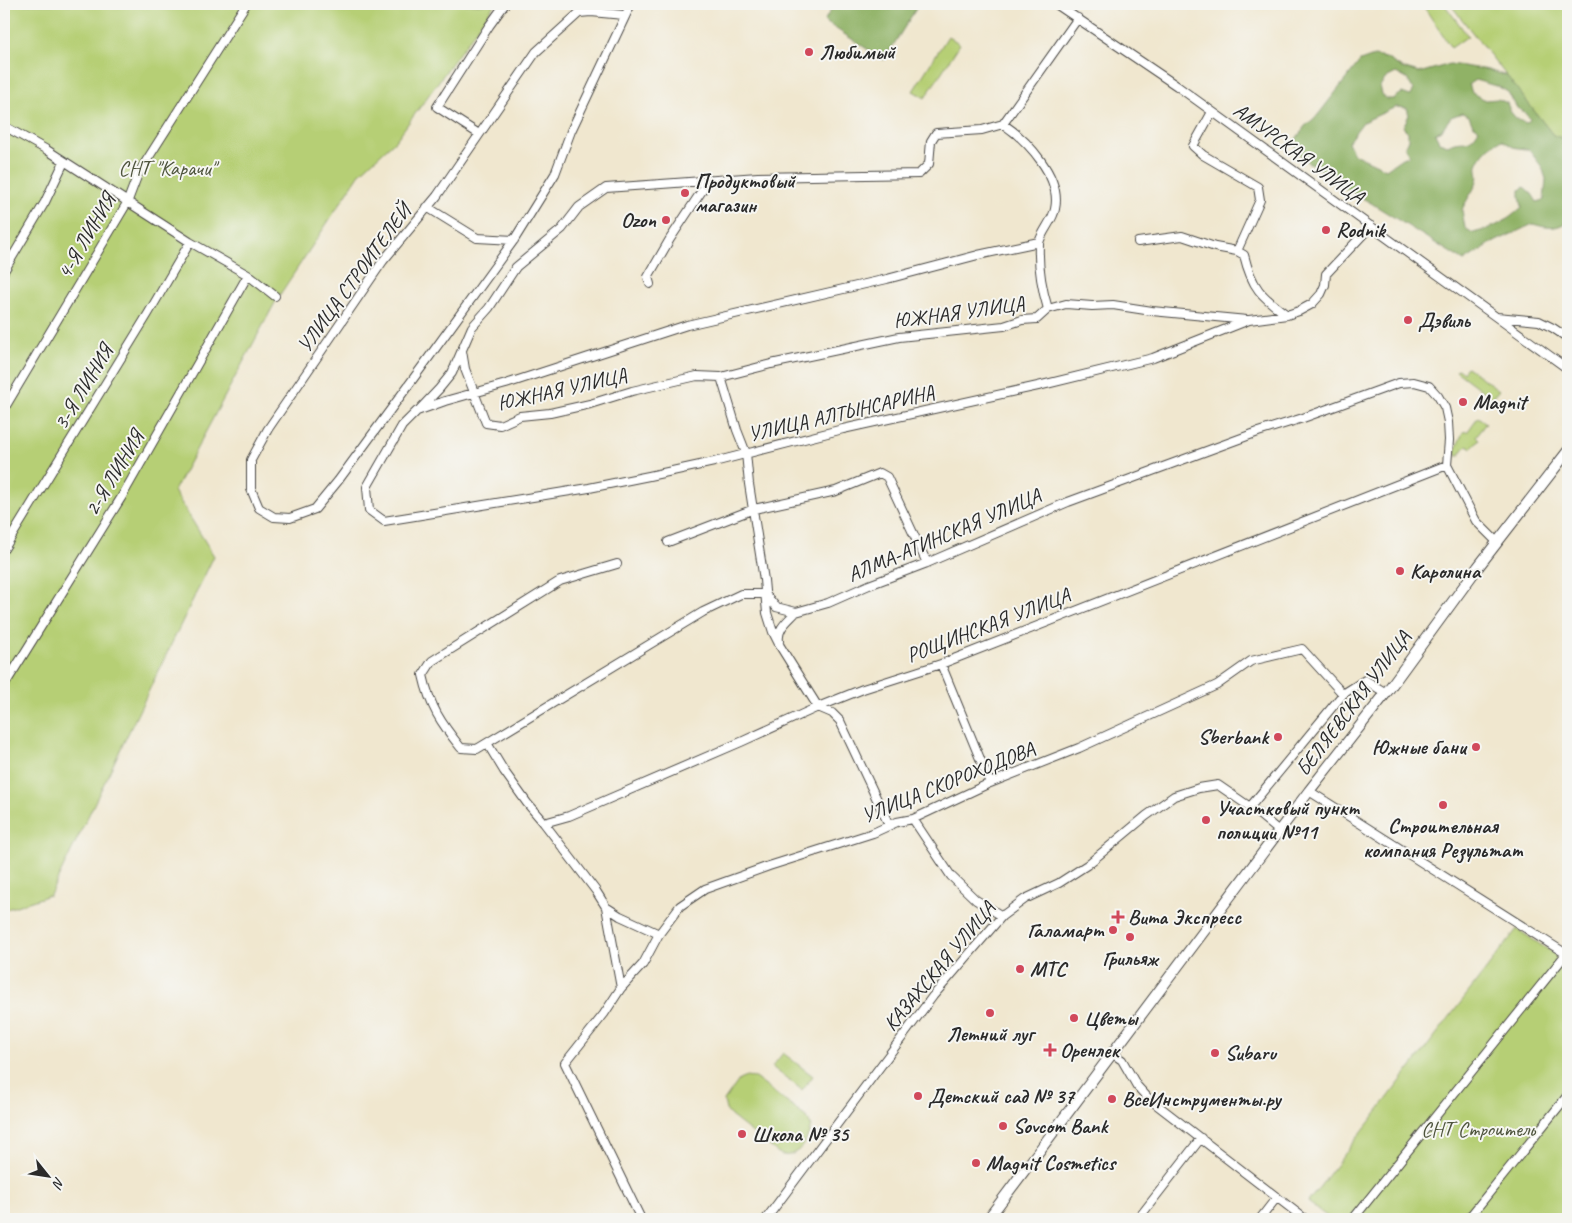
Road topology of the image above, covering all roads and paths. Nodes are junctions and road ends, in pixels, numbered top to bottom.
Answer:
1 (246, 4) edge
2 (505, 4) edge
3 (581, 4) edge
4 (630, 4) edge
5 (1058, 4) edge
6 (579, 13) junction
7 (624, 15) junction
8 (1078, 18) junction
9 (1212, 112) junction
10 (1003, 124) junction
11 (5, 129) edge
12 (479, 134) junction
13 (64, 162) junction
14 (710, 180) junction
15 (127, 203) junction
16 (427, 207) junction
17 (1371, 226) junction
18 (514, 240) junction
19 (190, 242) junction
20 (1039, 242) junction
21 (1138, 242) dead end
22 (1238, 251) junction
23 (4, 271) edge
24 (248, 275) junction
25 (650, 284) dead end
26 (275, 296) dead end
27 (1048, 309) junction
28 (1287, 315) junction
29 (1495, 317) junction
30 (1249, 320) junction
31 (1568, 338) edge
32 (462, 351) junction
33 (1568, 369) edge
34 (721, 377) junction
35 (474, 393) junction
36 (4, 409) edge
37 (417, 411) junction
38 (1568, 451) edge
39 (746, 453) junction
40 (1448, 466) junction
41 (754, 509) junction
42 (668, 542) dead end
43 (1497, 542) junction
44 (4, 549) edge
45 (617, 564) dead end
46 (928, 564) junction
47 (765, 594) junction
48 (796, 612) junction
49 (780, 646) junction
50 (941, 664) junction
51 (4, 686) edge
52 (1386, 693) junction
53 (1343, 694) junction
54 (818, 708) junction
55 (487, 743) junction
56 (990, 783) junction
57 (1309, 791) junction
58 (1250, 806) junction
59 (912, 819) junction
60 (544, 823) junction
61 (889, 825) junction
62 (1280, 830) junction
63 (606, 907) junction
64 (1002, 916) junction
65 (659, 934) junction
66 (1567, 955) edge
67 (621, 988) junction
68 (1113, 1054) junction
69 (1568, 1095) edge
70 (1201, 1138) junction
71 (1277, 1197) junction
72 (1355, 1218) edge
73 (641, 1219) edge
74 (766, 1219) edge
75 (988, 1219) edge
76 (1138, 1219) edge
77 (1260, 1219) edge
78 (1305, 1219) edge
79 (1468, 1219) edge

1 - 15 street, 4-Я ЛИНИЯ
2 - 12 street
3 - 6 street
4 - 7 street
5 - 8 street, АМУРСКАЯ УЛИЦА
6 - 7 street
6 - 12 street, УЛИЦА СТРОИТЕЛЕЙ
7 - 18 street
8 - 9 street, АМУРСКАЯ УЛИЦА
8 - 10 street
9 - 17 street, АМУРСКАЯ УЛИЦА
9 - 22 street
10 - 14 street
10 - 20 street
11 - 13 street
12 - 16 street, УЛИЦА СТРОИТЕЛЕЙ
13 - 15 street
13 - 23 street
14 - 25 street
14 - 32 street
15 - 19 street
15 - 36 street, 4-Я ЛИНИЯ
16 - 18 street
16 - 18 street, УЛИЦА СТРОИТЕЛЕЙ
17 - 28 street, УЛИЦА АЛТЫНСАРИНА
17 - 29 street, АМУРСКАЯ УЛИЦА
19 - 24 street
19 - 44 street, 3-Я ЛИНИЯ
20 - 27 street
20 - 35 street, ЮЖНАЯ УЛИЦА
21 - 22 street
22 - 28 street
24 - 26 street
24 - 51 street, 2-Я ЛИНИЯ
27 - 30 street, ЮЖНАЯ УЛИЦА
27 - 34 street, ЮЖНАЯ УЛИЦА
28 - 30 street, УЛИЦА АЛТЫНСАРИНА
29 - 31 street
29 - 33 street, АМУРСКАЯ УЛИЦА
30 - 39 street, УЛИЦА АЛТЫНСАРИНА
32 - 35 street
32 - 37 street
34 - 35 street, ЮЖНАЯ УЛИЦА
34 - 39 street
35 - 37 street
37 - 39 street, УЛИЦА АЛТЫНСАРИНА
38 - 43 main road, БЕЛЯЕВСКАЯ УЛИЦА
39 - 41 street
40 - 43 street
40 - 46 street, АЛМА-АТИНСКАЯ УЛИЦА
40 - 50 street, РОЩИНСКАЯ УЛИЦА
41 - 42 street
41 - 46 street
41 - 47 street
43 - 52 main road, БЕЛЯЕВСКАЯ УЛИЦА
45 - 55 street
46 - 48 street, АЛМА-АТИНСКАЯ УЛИЦА
47 - 48 street
47 - 49 street
47 - 55 street
48 - 49 street
49 - 54 street
50 - 54 street, РОЩИНСКАЯ УЛИЦА
50 - 56 street
52 - 53 street
52 - 57 main road, БЕЛЯЕВСКАЯ УЛИЦА
53 - 56 street, УЛИЦА СКОРОХОДОВА
53 - 58 street
54 - 60 street, РОЩИНСКАЯ УЛИЦА
54 - 61 street
55 - 60 street
56 - 59 street, УЛИЦА СКОРОХОДОВА
57 - 62 main road, БЕЛЯЕВСКАЯ УЛИЦА
57 - 66 street
58 - 62 street
58 - 64 street, КАЗАХСКАЯ УЛИЦА
59 - 61 street, УЛИЦА СКОРОХОДОВА
59 - 64 street
60 - 63 street
61 - 65 street, УЛИЦА СКОРОХОДОВА
62 - 68 main road, БЕЛЯЕВСКАЯ УЛИЦА
63 - 65 street
63 - 67 street
64 - 74 street, КАЗАХСКАЯ УЛИЦА
65 - 67 street, УЛИЦА СКОРОХОДОВА
66 - 72 street
67 - 73 street, УЛИЦА СКОРОХОДОВА
68 - 70 street
68 - 75 main road, БЕЛЯЕВСКАЯ УЛИЦА
69 - 79 street
70 - 71 street
70 - 76 street
71 - 77 street
71 - 78 street

